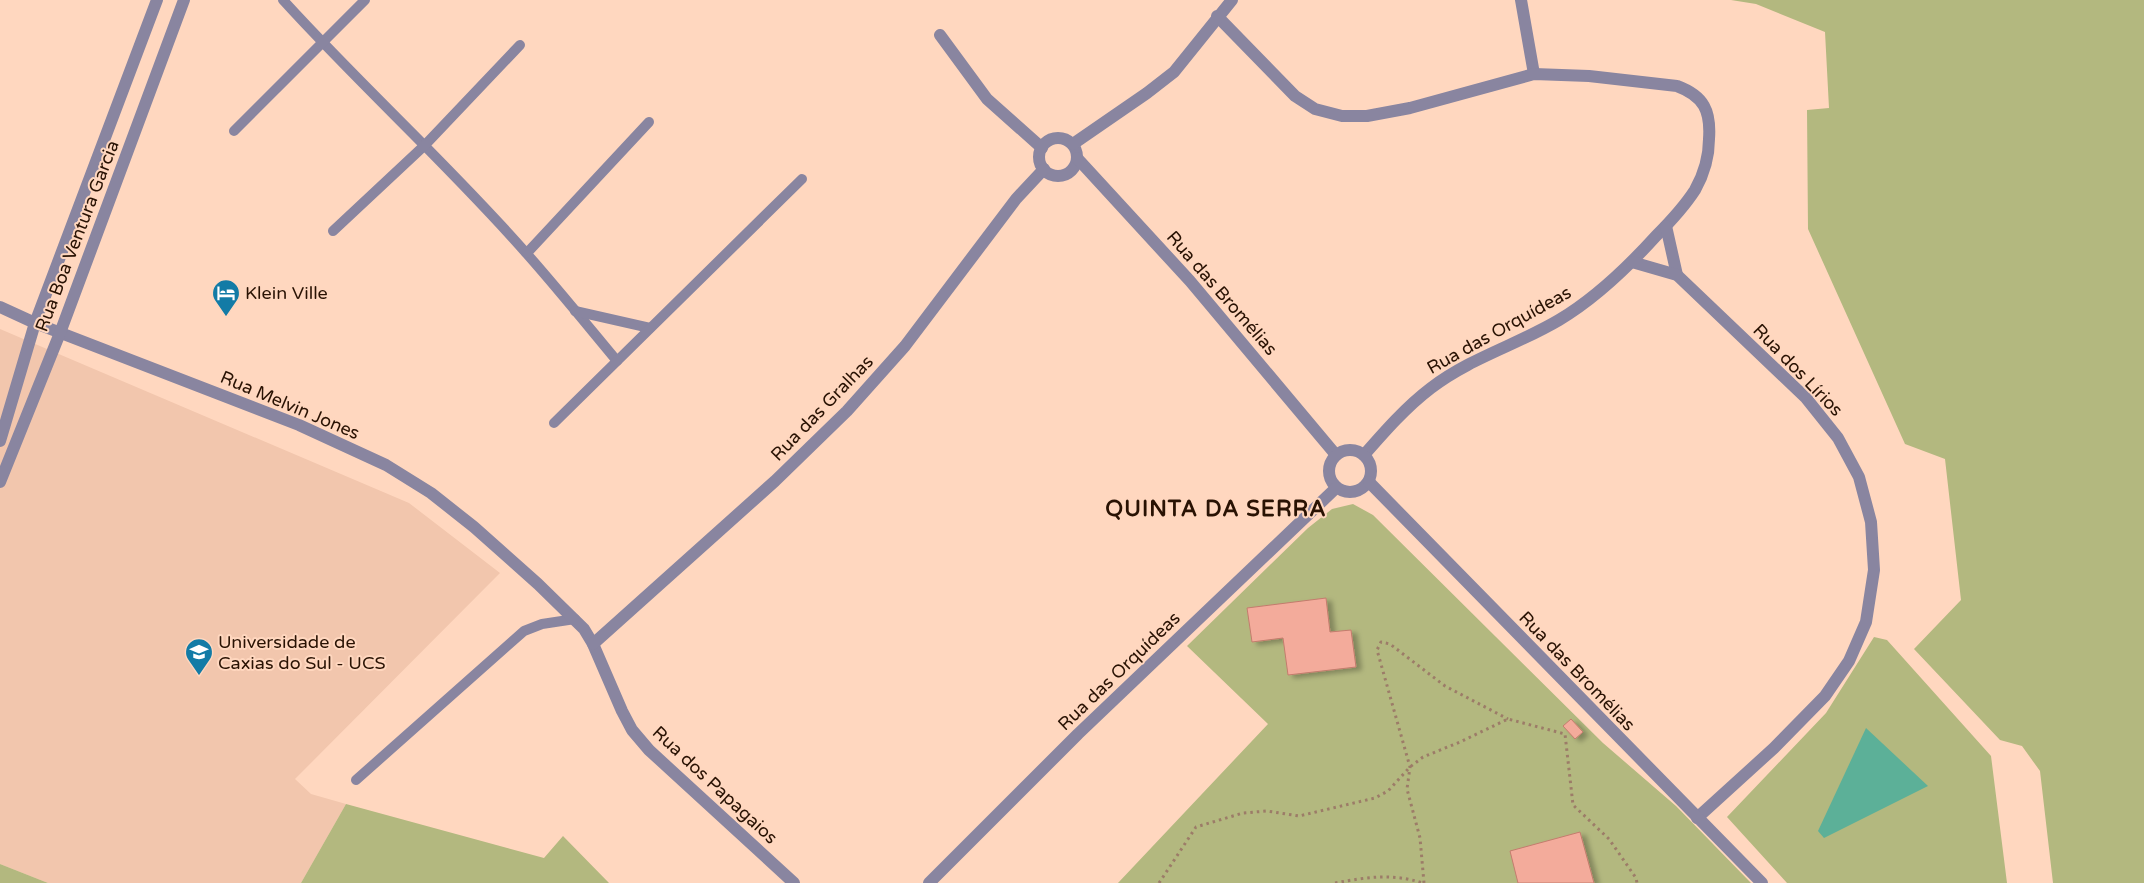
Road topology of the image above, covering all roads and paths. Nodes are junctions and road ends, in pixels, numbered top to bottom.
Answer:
1 (157, 0) edge
2 (184, 0) edge
3 (284, 0) edge
4 (365, 0) edge
5 (1232, 0) edge
6 (1522, 0) edge
7 (1217, 16) junction
8 (940, 35) dead end
9 (323, 43) junction
10 (520, 45) dead end
11 (1534, 74) junction
12 (649, 122) dead end
13 (234, 132) dead end
14 (1073, 144) junction
15 (425, 145) junction
16 (1042, 148) junction
17 (1077, 158) junction
18 (1044, 169) junction
19 (802, 179) dead end
20 (1666, 226) junction
21 (333, 231) dead end
22 (527, 253) junction
23 (1632, 262) junction
24 (1677, 275) junction
25 (0, 307) edge
26 (575, 311) junction
27 (35, 323) junction
28 (650, 328) junction
29 (60, 333) junction
30 (617, 361) junction
31 (554, 423) dead end
32 (0, 441) edge
33 (1364, 454) junction
34 (1336, 455) junction
35 (0, 482) edge
36 (1369, 482) junction
37 (1336, 488) junction
38 (538, 584) joint
39 (575, 620) junction
40 (593, 644) junction
41 (1508, 719) junction
42 (1410, 767) junction
43 (356, 780) dead end
44 (1697, 818) junction
45 (794, 883) edge
46 (929, 883) edge
47 (1159, 883) edge
48 (1335, 883) edge
49 (1424, 883) edge
50 (1636, 883) edge
51 (1762, 883) edge

1 - 27 street, Rua Boa Ventura Garcia
2 - 29 street, Rua Boa Ventura Garcia
3 - 9 lane
4 - 9 lane
5 - 7 street
6 - 11 street
7 - 11 street, Rua das Orquídeas
7 - 14 street
8 - 16 street
9 - 13 lane
9 - 15 lane
10 - 15 lane
11 - 20 street, Rua das Orquídeas
12 - 22 lane
14 - 16 street
14 - 17 street
15 - 21 lane
15 - 22 lane
16 - 18 street
17 - 18 street
17 - 34 street, Rua das Bromélias
18 - 40 street, Rua das Gralhas
19 - 28 lane
20 - 23 street, Rua das Orquídeas
20 - 24 street
22 - 26 lane
23 - 24 street, Rua dos Lírios
23 - 33 street, Rua das Orquídeas
24 - 44 street, Rua dos Lírios
25 - 27 street, Rua Melvin Jones
26 - 28 lane
26 - 30 lane
27 - 29 street, Rua Melvin Jones
27 - 32 street, Rua Boa Ventura Garcia
28 - 30 lane
29 - 35 street, Rua Boa Ventura Garcia
29 - 38 street, Rua Melvin Jones
30 - 31 lane
33 - 34 street
33 - 36 street
34 - 37 street
36 - 37 street
36 - 44 street, Rua das Bromélias
37 - 46 street, Rua das Orquídeas
38 - 39 street, Rua dos Papagaios
39 - 40 street, Rua dos Papagaios
39 - 43 lane
40 - 45 street, Rua dos Papagaios
41 - 42 path
41 - 42 path
41 - 50 path
42 - 47 path
42 - 49 path
44 - 51 street, Rua das Bromélias
48 - 49 path

